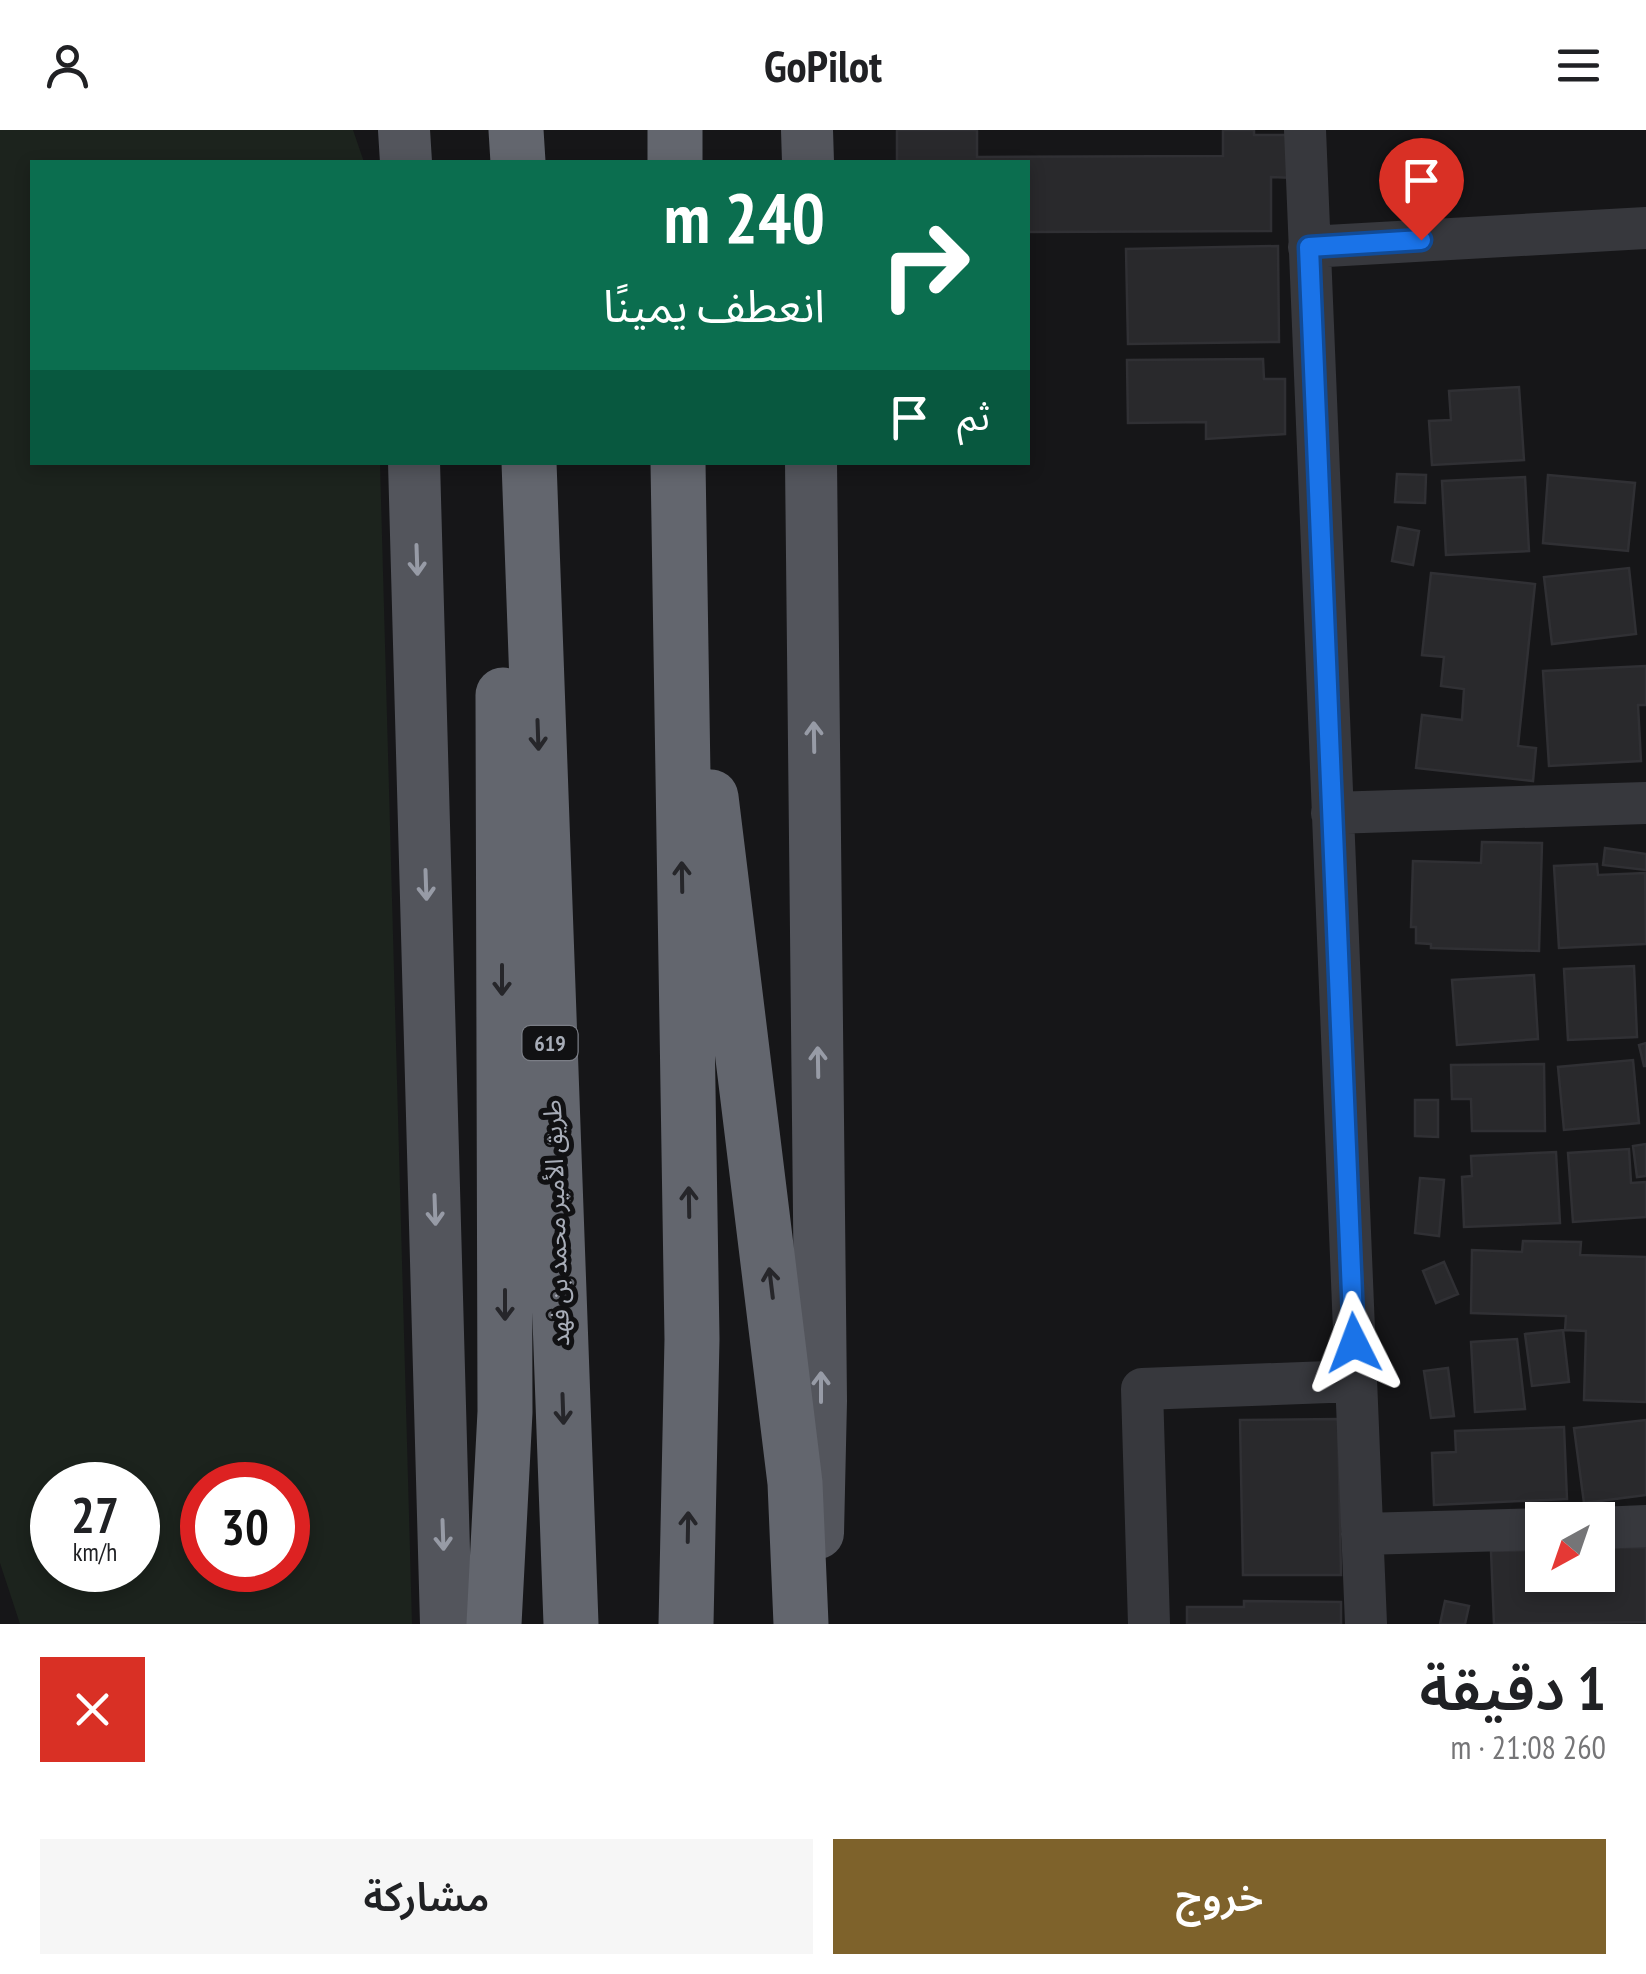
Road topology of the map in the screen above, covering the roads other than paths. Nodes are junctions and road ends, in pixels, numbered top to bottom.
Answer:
1 (379, 130) edge
2 (404, 130) edge
3 (516, 130) edge
4 (674, 130) edge
5 (807, 130) edge
6 (1305, 130) edge
7 (390, 160) edge
8 (406, 160) edge
9 (516, 160) edge
10 (675, 160) edge
11 (808, 160) edge
12 (1646, 228) edge
13 (1309, 247) junction
14 (414, 465) edge
15 (508, 465) edge
16 (528, 465) edge
17 (678, 465) edge
18 (811, 465) edge
19 (678, 530) junction
20 (1646, 803) edge
21 (1332, 812) junction
22 (1356, 1381) junction
23 (1646, 1526) edge
24 (1615, 1527) edge
25 (1525, 1529) edge
26 (1362, 1534) junction
27 (446, 1624) edge
28 (494, 1624) edge
29 (571, 1624) edge
30 (686, 1624) edge
31 (800, 1624) edge
32 (816, 1624) edge
33 (1148, 1624) edge
34 (1366, 1624) edge

1 - 7 street
2 - 8 main road
3 - 9 highway
4 - 10 highway
5 - 11 main road
6 - 13 street
12 - 13 street
13 - 21 street
14 -> 27 main road
15 -> 28 highway
16 -> 29 highway, طريق الأمير محمد بن فهد / 619
17 - 19 highway
32 -> 18 main road
30 -> 19 highway
31 -> 19 highway
20 - 21 street
21 - 22 street
22 - 26 street
22 - 33 street
23 - 24 street
25 - 26 street
26 - 34 street

